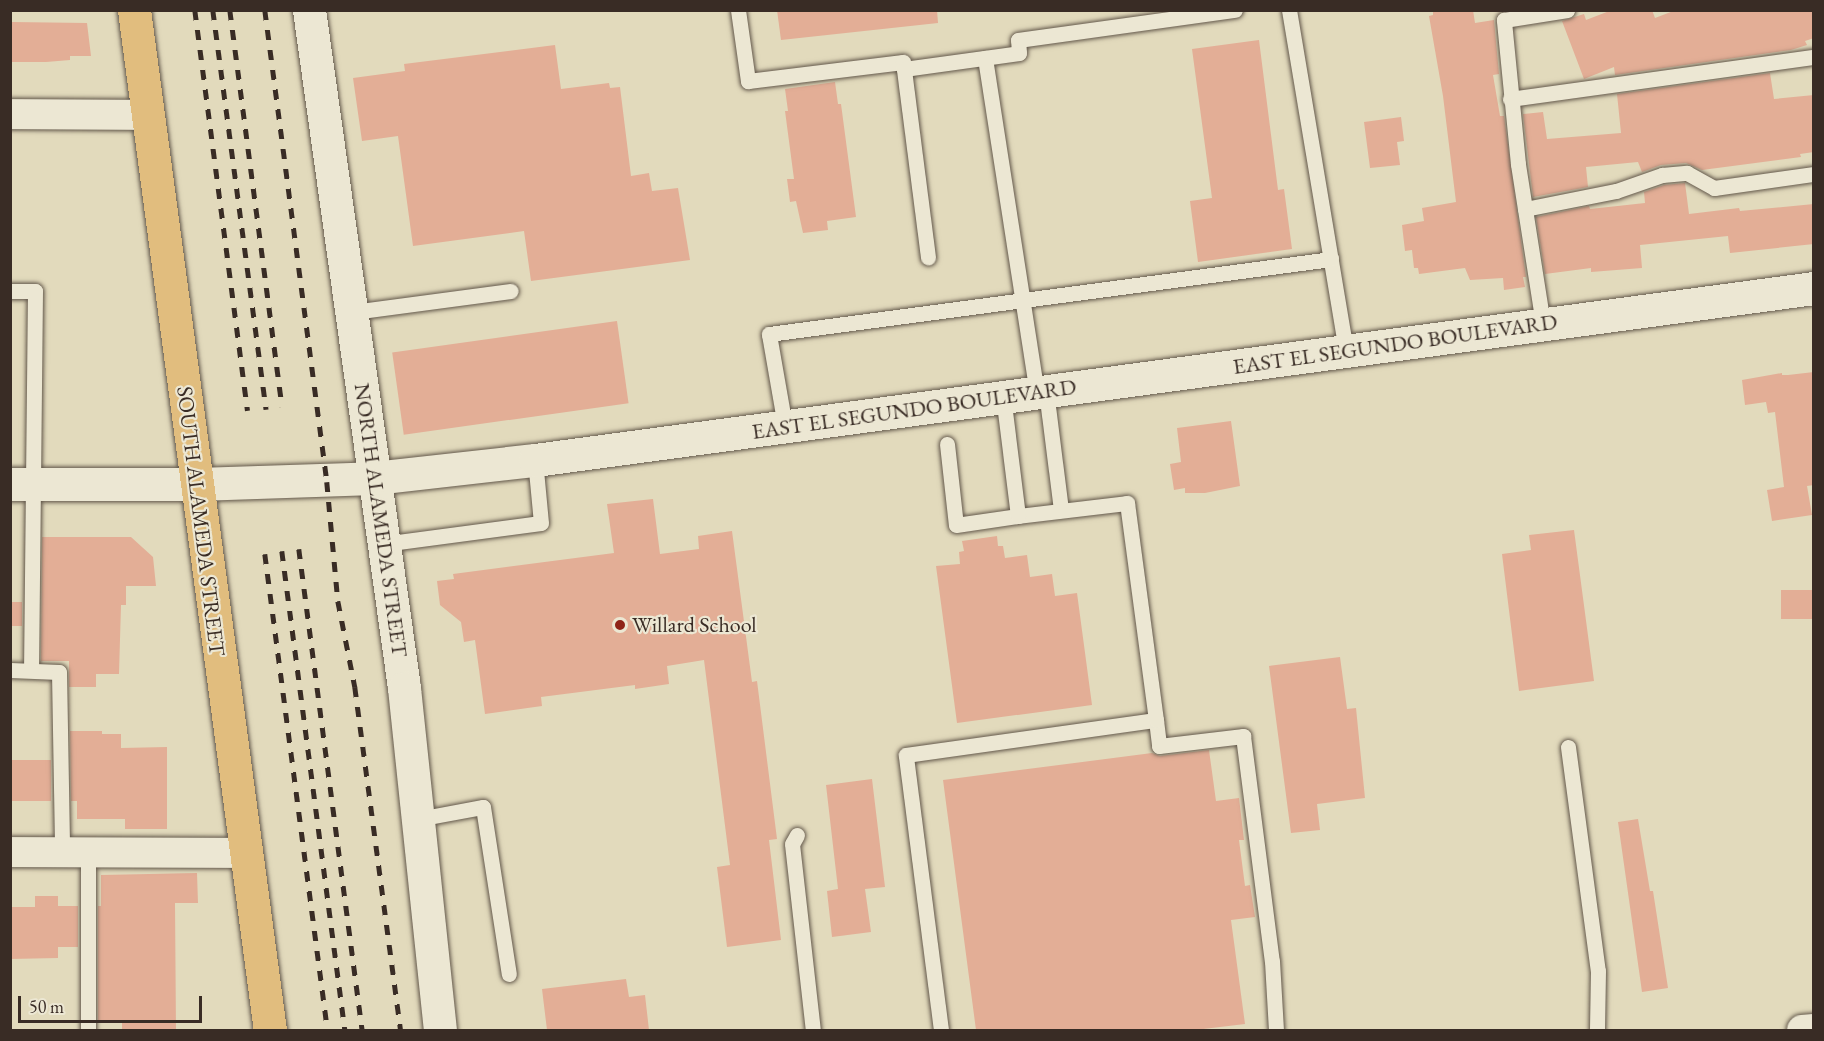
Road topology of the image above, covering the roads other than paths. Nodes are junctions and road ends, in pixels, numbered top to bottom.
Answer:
1 (134, 10) edge
2 (309, 10) edge
3 (738, 10) edge
4 (1235, 10) edge
5 (1289, 10) edge
6 (1567, 10) edge
7 (1814, 57) edge
8 (985, 58) junction
9 (904, 69) junction
10 (1510, 99) junction
11 (10, 114) edge
12 (146, 115) junction
13 (1814, 174) edge
14 (1525, 209) junction
15 (928, 256) dead end
16 (1331, 259) junction
17 (1814, 288) edge
18 (10, 291) edge
19 (512, 291) dead end
20 (1021, 301) junction
21 (353, 312) junction
22 (1543, 324) junction
23 (1346, 351) junction
24 (1042, 391) junction
25 (1003, 396) junction
26 (785, 426) junction
27 (946, 444) dead end
28 (535, 460) junction
29 (374, 478) junction
30 (22, 484) edge
31 (197, 484) junction
32 (1061, 510) junction
33 (1018, 516) junction
34 (383, 544) junction
35 (31, 669) junction
36 (10, 670) edge
37 (1156, 720) junction
38 (1568, 747) dead end
39 (418, 819) junction
40 (797, 835) dead end
41 (10, 852) edge
42 (75, 852) junction
43 (246, 853) junction
44 (509, 975) dead end
45 (1814, 1029) edge
46 (88, 1030) edge
47 (270, 1030) edge
48 (440, 1030) edge
49 (813, 1030) edge
50 (941, 1030) edge
51 (1276, 1030) edge
52 (1597, 1030) edge
53 (1802, 1030) edge

1 - 12 main road, SOUTH ALAMEDA STREET
2 - 21 street, NORTH ALAMEDA STREET
3 - 9 lane
4 - 8 lane
5 - 16 lane
6 - 10 lane
7 - 10 lane
8 - 9 lane
8 - 20 lane
9 - 15 lane
10 - 14 lane
11 - 12 street
12 - 31 main road, SOUTH ALAMEDA STREET
13 - 14 lane
14 - 22 lane
16 - 20 lane
16 - 23 lane
17 - 22 street, EAST EL SEGUNDO BOULEVARD
18 - 30 lane
19 - 21 lane
20 - 24 lane
20 - 26 lane
21 - 29 street, NORTH ALAMEDA STREET
22 - 23 street, EAST EL SEGUNDO BOULEVARD
23 - 24 street, EAST EL SEGUNDO BOULEVARD
24 - 25 street, EAST EL SEGUNDO BOULEVARD
24 - 32 lane
25 - 26 street, EAST EL SEGUNDO BOULEVARD
25 - 33 lane
26 - 28 street, EAST EL SEGUNDO BOULEVARD
27 - 33 lane
28 - 29 street, EAST EL SEGUNDO BOULEVARD
28 - 34 lane
29 - 31 street, EAST EL SEGUNDO BOULEVARD
29 - 34 street, NORTH ALAMEDA STREET
30 - 31 street, EAST EL SEGUNDO BOULEVARD
30 - 35 lane
31 - 43 main road, SOUTH ALAMEDA STREET
32 - 33 lane
32 - 37 lane
34 - 39 street, NORTH ALAMEDA STREET
35 - 36 lane
35 - 42 lane
37 - 50 lane
37 - 51 lane
38 - 52 lane
39 - 44 lane
39 - 48 street, NORTH ALAMEDA STREET
40 - 49 lane
41 - 42 street
42 - 43 street
42 - 46 lane
43 - 47 main road, SOUTH ALAMEDA STREET
45 - 53 street

